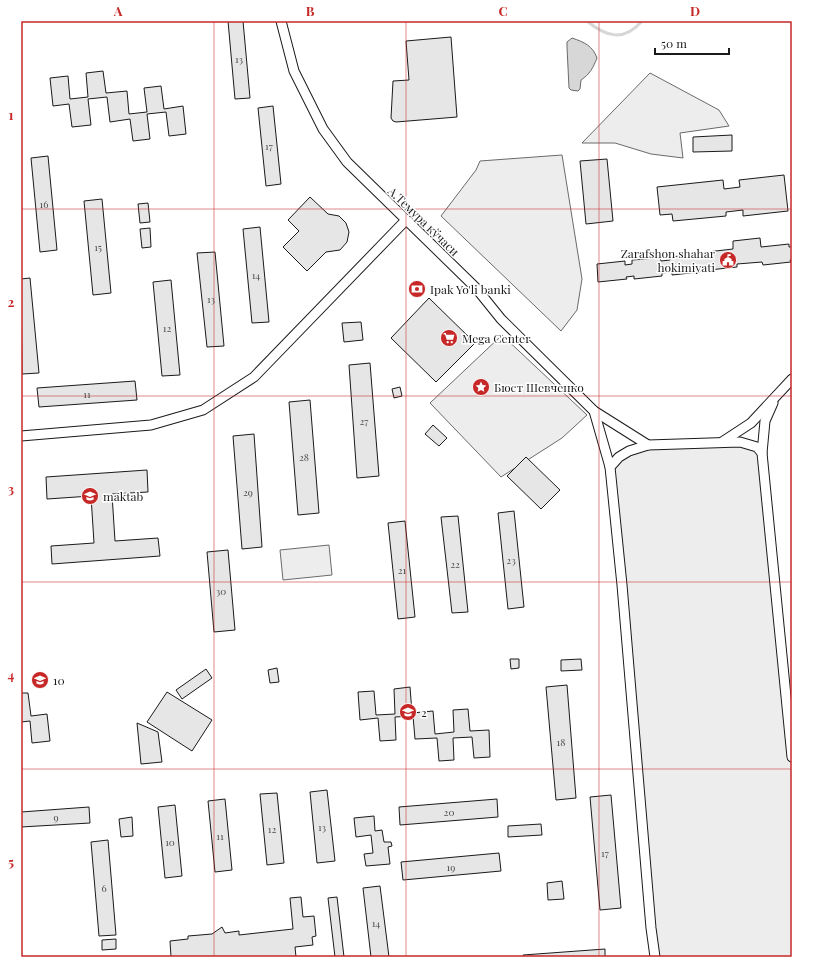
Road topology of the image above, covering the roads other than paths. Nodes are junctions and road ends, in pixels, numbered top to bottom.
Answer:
1 (281, 21) edge
2 (406, 220) junction
3 (792, 379) edge
4 (775, 398) junction
5 (594, 411) junction
6 (21, 436) edge
7 (722, 442) junction
8 (648, 446) junction
9 (762, 453) junction
10 (610, 467) junction
11 (792, 757) edge
12 (655, 957) edge

1 - 2 street, А.Темура кўчаси
2 - 5 street, А.Темура кўчаси
2 - 6 street
3 - 4 street
4 - 7 street
4 - 9 street
5 - 8 street, А.Темура кўчаси
5 - 10 street
7 - 8 street
7 - 9 street
8 - 10 street
9 - 11 street
10 - 12 street

